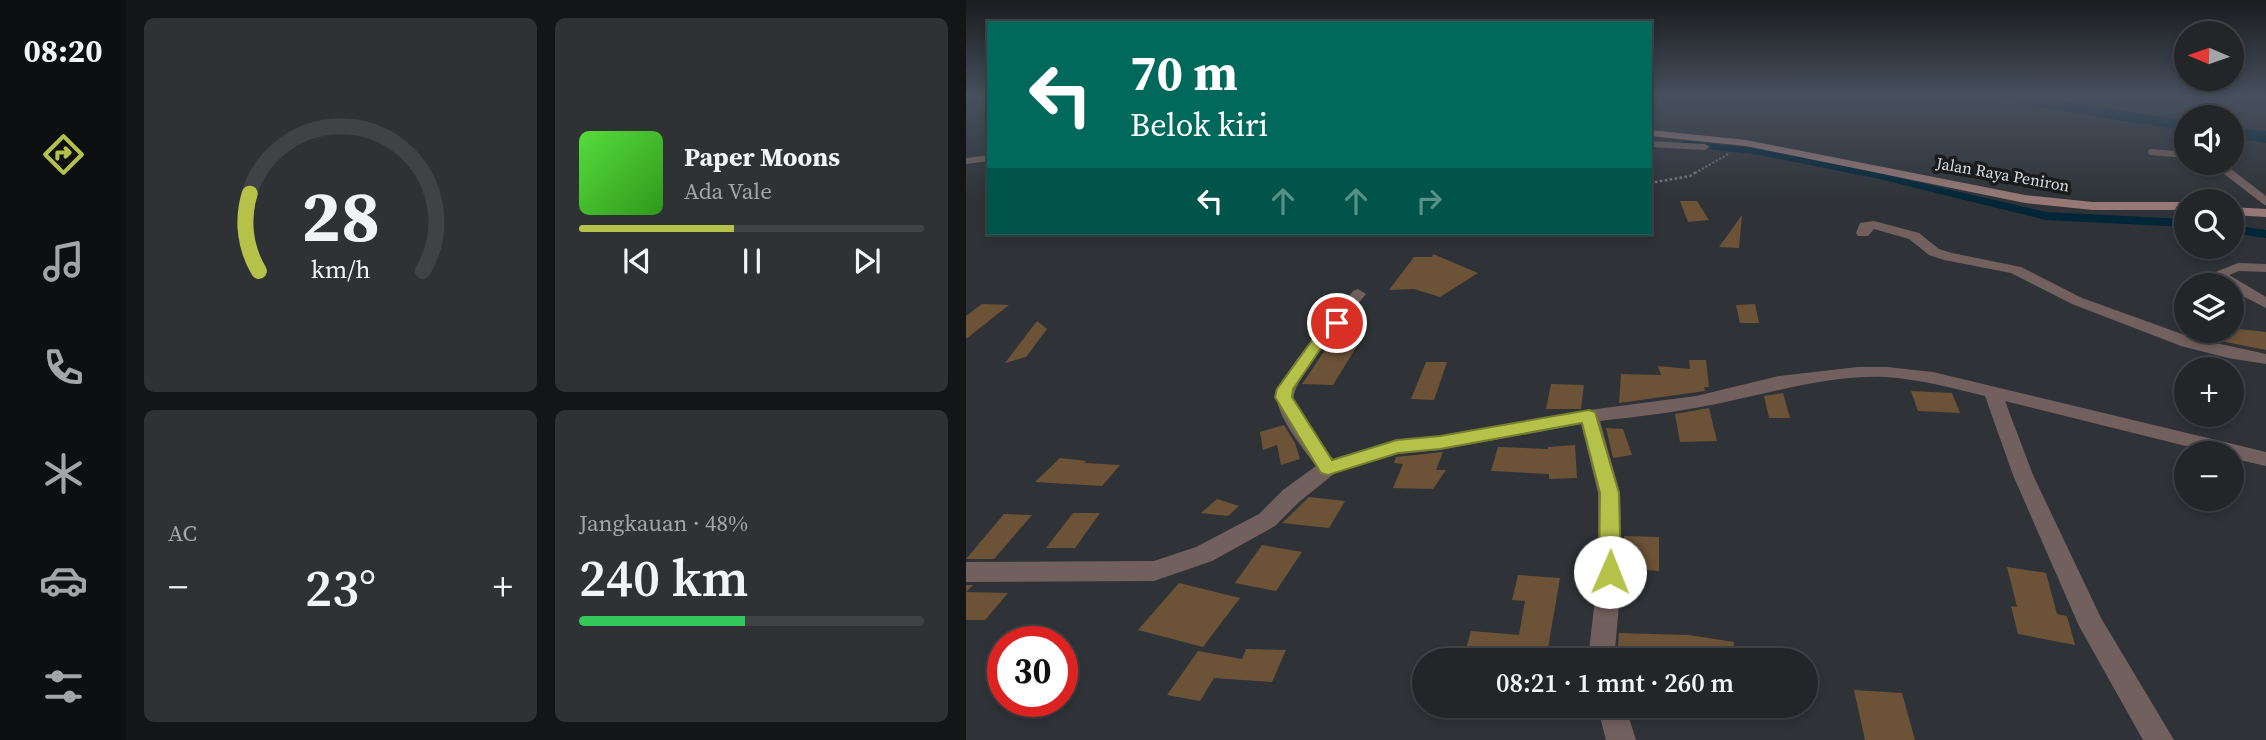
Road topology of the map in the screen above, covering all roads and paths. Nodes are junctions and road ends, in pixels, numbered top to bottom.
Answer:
1 (1652, 133) edge
2 (1652, 144) edge
3 (1705, 147) dead end
4 (2151, 152) dead end
5 (1730, 153) dead end
6 (2174, 154) edge
7 (987, 158) edge
8 (966, 161) edge
9 (2231, 175) edge
10 (1652, 183) edge
11 (2266, 201) edge
12 (2174, 206) edge
13 (2244, 212) edge
14 (2266, 214) edge
15 (1863, 233) dead end
16 (2266, 268) edge
17 (1358, 294) dead end
18 (2266, 303) edge
19 (2266, 359) edge
20 (1993, 394) junction
21 (1589, 416) junction
22 (2266, 459) edge
23 (1328, 468) junction
24 (966, 572) edge
25 (1602, 648) edge
26 (1615, 718) edge
27 (1621, 740) edge
28 (2159, 740) edge

1 - 12 main road, Jalan Raya Peniron
2 - 3 street
4 - 6 lane
5 - 10 path
7 - 8 street
9 - 11 lane
13 - 14 main road
15 - 19 street
16 - 18 street
17 - 23 street
20 - 21 street
20 - 22 street
20 - 28 street
21 - 23 street
21 - 25 street
23 - 24 street
26 - 27 street

